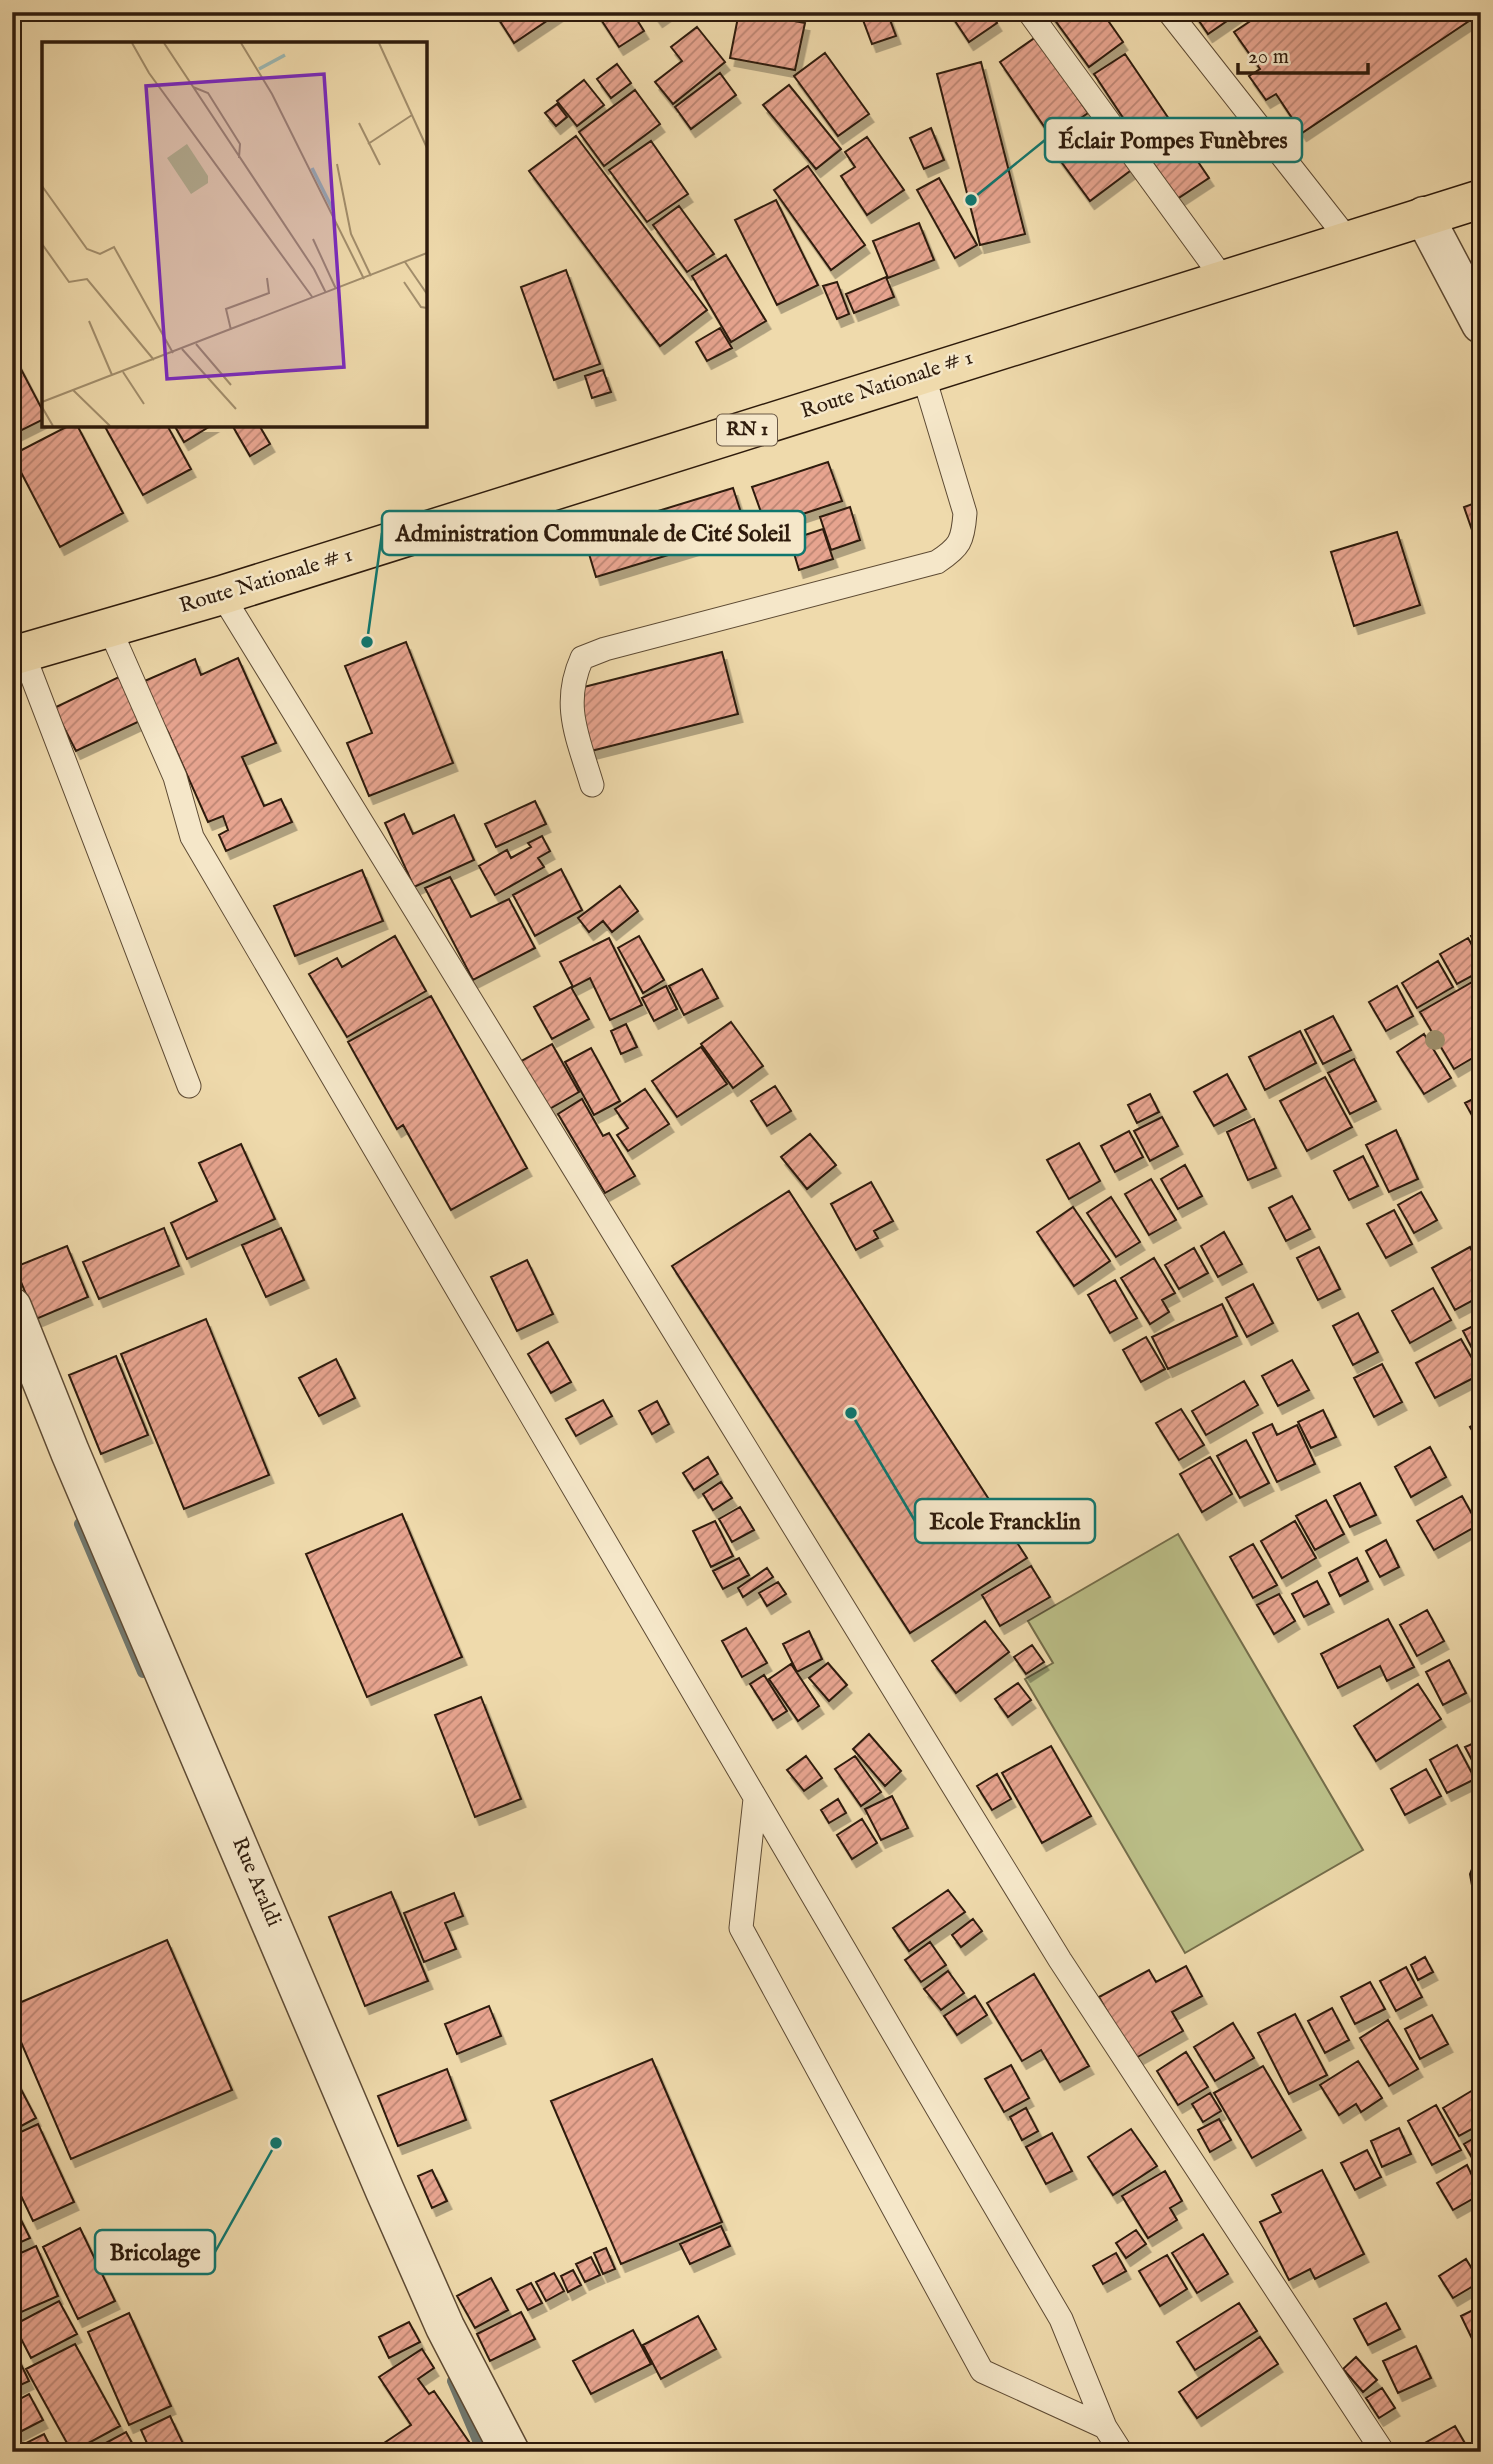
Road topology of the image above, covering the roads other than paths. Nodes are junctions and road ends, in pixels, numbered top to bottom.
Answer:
1 (1029, 12) edge
2 (1169, 12) edge
3 (1481, 200) edge
4 (1424, 216) junction
5 (1349, 241) junction
6 (1224, 280) junction
7 (1481, 324) edge
8 (923, 374) junction
9 (222, 596) junction
10 (109, 627) junction
11 (18, 654) edge
12 (592, 785) dead end
13 (189, 1086) dead end
14 (12, 1307) edge
15 (755, 1800) junction
16 (1105, 2427) junction
17 (510, 2452) edge
18 (1121, 2452) edge
19 (1383, 2452) edge

1 - 6 lane
2 - 5 lane
3 - 4 main road, Route Nationale # 1 / RN 1
4 - 5 main road, Route Nationale # 1 / RN 1
4 - 7 street
5 - 6 main road, Route Nationale # 1 / RN 1
6 - 8 main road, Route Nationale # 1 / RN 1
8 - 9 main road, Route Nationale # 1 / RN 1
8 - 12 lane
9 - 10 main road, Route Nationale # 1 / RN 1
9 - 19 lane
10 - 11 main road, Route Nationale # 1 / RN 1
10 - 15 lane
11 - 13 lane
14 - 17 street, Rue Araldi
15 - 16 lane
15 - 16 lane
16 - 18 lane

